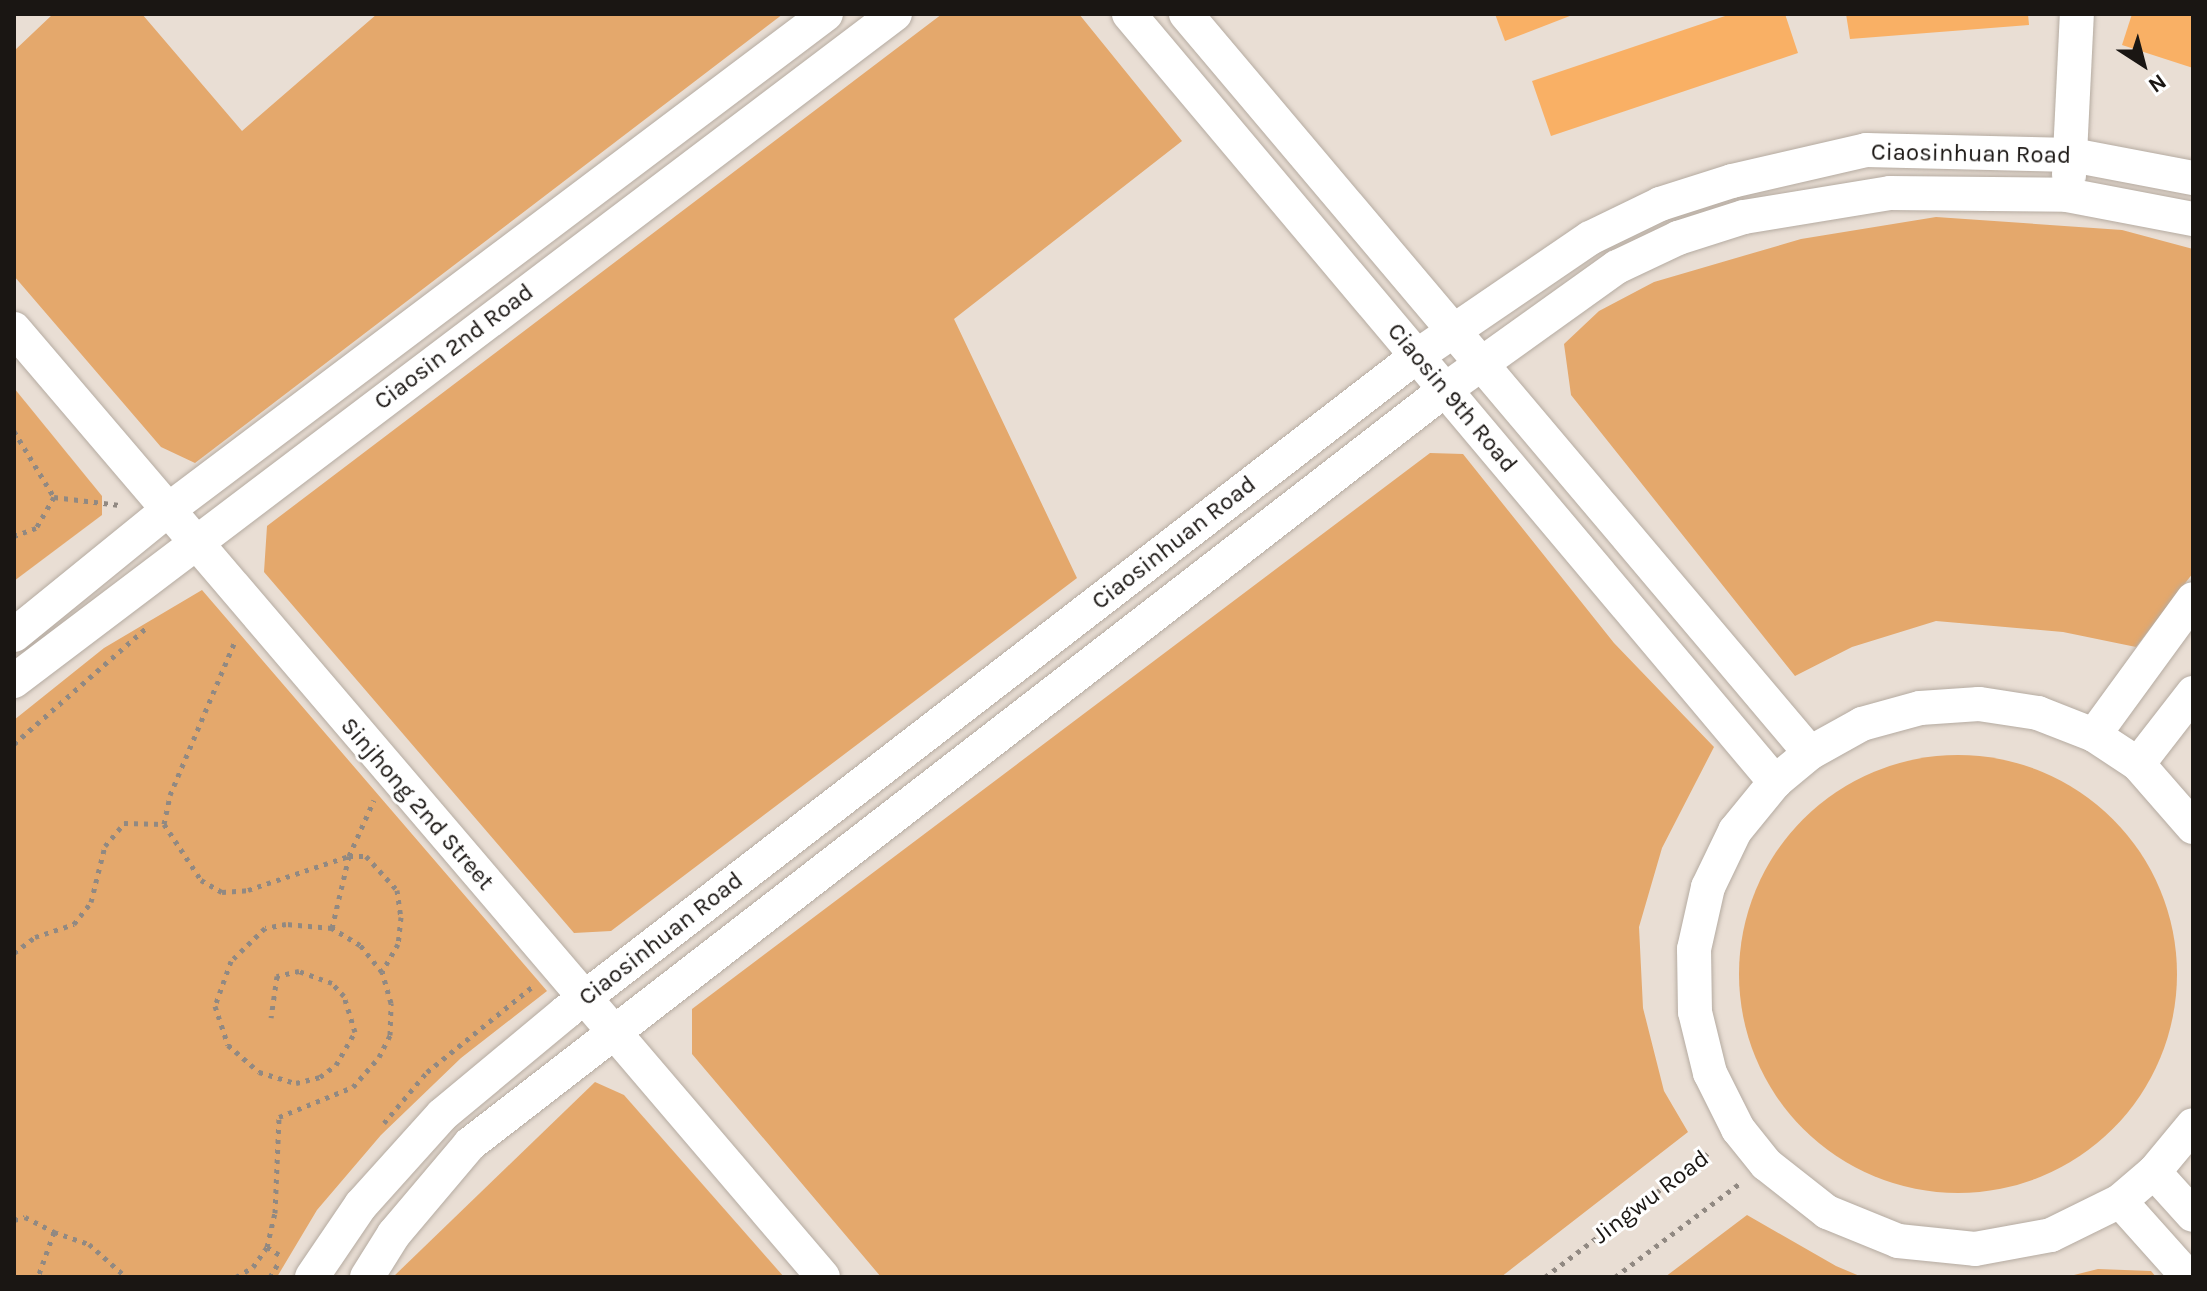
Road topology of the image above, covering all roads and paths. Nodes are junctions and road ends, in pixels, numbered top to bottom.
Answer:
1 (826, 14) edge
2 (895, 14) edge
3 (1129, 14) edge
4 (1186, 14) edge
5 (2077, 14) edge
6 (2072, 155) junction
7 (2193, 178) edge
8 (2067, 195) junction
9 (2193, 219) edge
10 (14, 329) edge
11 (1453, 330) junction
12 (1417, 356) junction
13 (1482, 364) junction
14 (1445, 390) junction
15 (14, 431) edge
16 (54, 497) junction
17 (168, 510) junction
18 (14, 536) edge
19 (197, 541) junction
20 (2193, 599) edge
21 (156, 620) dead end
22 (228, 627) dead end
23 (14, 635) edge
24 (237, 636) junction
25 (247, 648) dead end
26 (14, 681) edge
27 (2193, 693) edge
28 (2094, 735) junction
29 (14, 744) edge
30 (1810, 753) junction
31 (2138, 764) junction
32 (1775, 782) junction
33 (387, 803) dead end
34 (164, 824) junction
35 (2193, 827) edge
36 (349, 856) junction
37 (332, 928) junction
38 (14, 953) edge
39 (382, 972) junction
40 (526, 973) dead end
41 (584, 998) junction
42 (271, 1018) dead end
43 (612, 1031) junction
44 (2193, 1125) edge
45 (381, 1127) dead end
46 (1718, 1145) dead end
47 (2154, 1172) junction
48 (1745, 1179) dead end
49 (2120, 1201) junction
50 (2193, 1215) edge
51 (14, 1220) edge
52 (54, 1232) junction
53 (291, 1244) dead end
54 (38, 1277) edge
55 (126, 1277) edge
56 (236, 1277) edge
57 (270, 1277) edge
58 (312, 1277) edge
59 (367, 1277) edge
60 (823, 1277) edge
61 (1545, 1277) edge
62 (1615, 1277) edge
63 (2188, 1277) edge

1 - 17 street, Ciaosin 2nd Road
2 - 19 street, Ciaosin 2nd Road
3 - 12 street, Ciaosin 9th Road
4 - 11 street, Ciaosin 9th Road
5 - 6 street
6 - 7 street, Ciaosinhuan Road
6 - 8 street
6 - 11 street, Ciaosinhuan Road
8 - 9 street, Ciaosinhuan Road
8 - 13 street, Ciaosinhuan Road
10 - 17 street, Sinjhong 2nd Street
11 - 12 street, Ciaosinhuan Road
11 - 13 street, Ciaosin 9th Road
12 - 14 street, Ciaosin 9th Road
12 - 41 street, Ciaosinhuan Road
13 - 14 street, Ciaosinhuan Road
13 - 30 street, Ciaosin 9th Road
14 - 32 street, Ciaosin 9th Road
14 - 43 street, Ciaosinhuan Road
15 - 16 path
16 - 17 path
16 - 18 path
17 - 19 street, Sinjhong 2nd Street
17 - 23 street, Ciaosin 2nd Road
19 - 26 street, Ciaosin 2nd Road
19 - 41 street, Sinjhong 2nd Street
20 - 28 street
21 - 29 path
22 - 24 path
24 - 25 path
24 - 34 path
27 - 31 street
28 - 30 street
28 - 31 street
30 - 32 street
31 - 35 street
32 - 49 street
33 - 36 path
34 - 36 path
34 - 38 path
36 - 37 path
36 - 39 path
37 - 39 path
37 - 42 path
39 - 56 path
40 - 45 path
41 - 43 street, Sinjhong 2nd Street
41 - 58 street, Ciaosinhuan Road
43 - 59 street, Ciaosinhuan Road
43 - 60 street, Sinjhong 2nd Street
44 - 47 street
46 - 61 path, Jingwu Road
47 - 49 street
47 - 50 street
48 - 62 path, Jingwu Road
49 - 63 street
51 - 52 path
52 - 54 path
52 - 55 path
53 - 57 path

